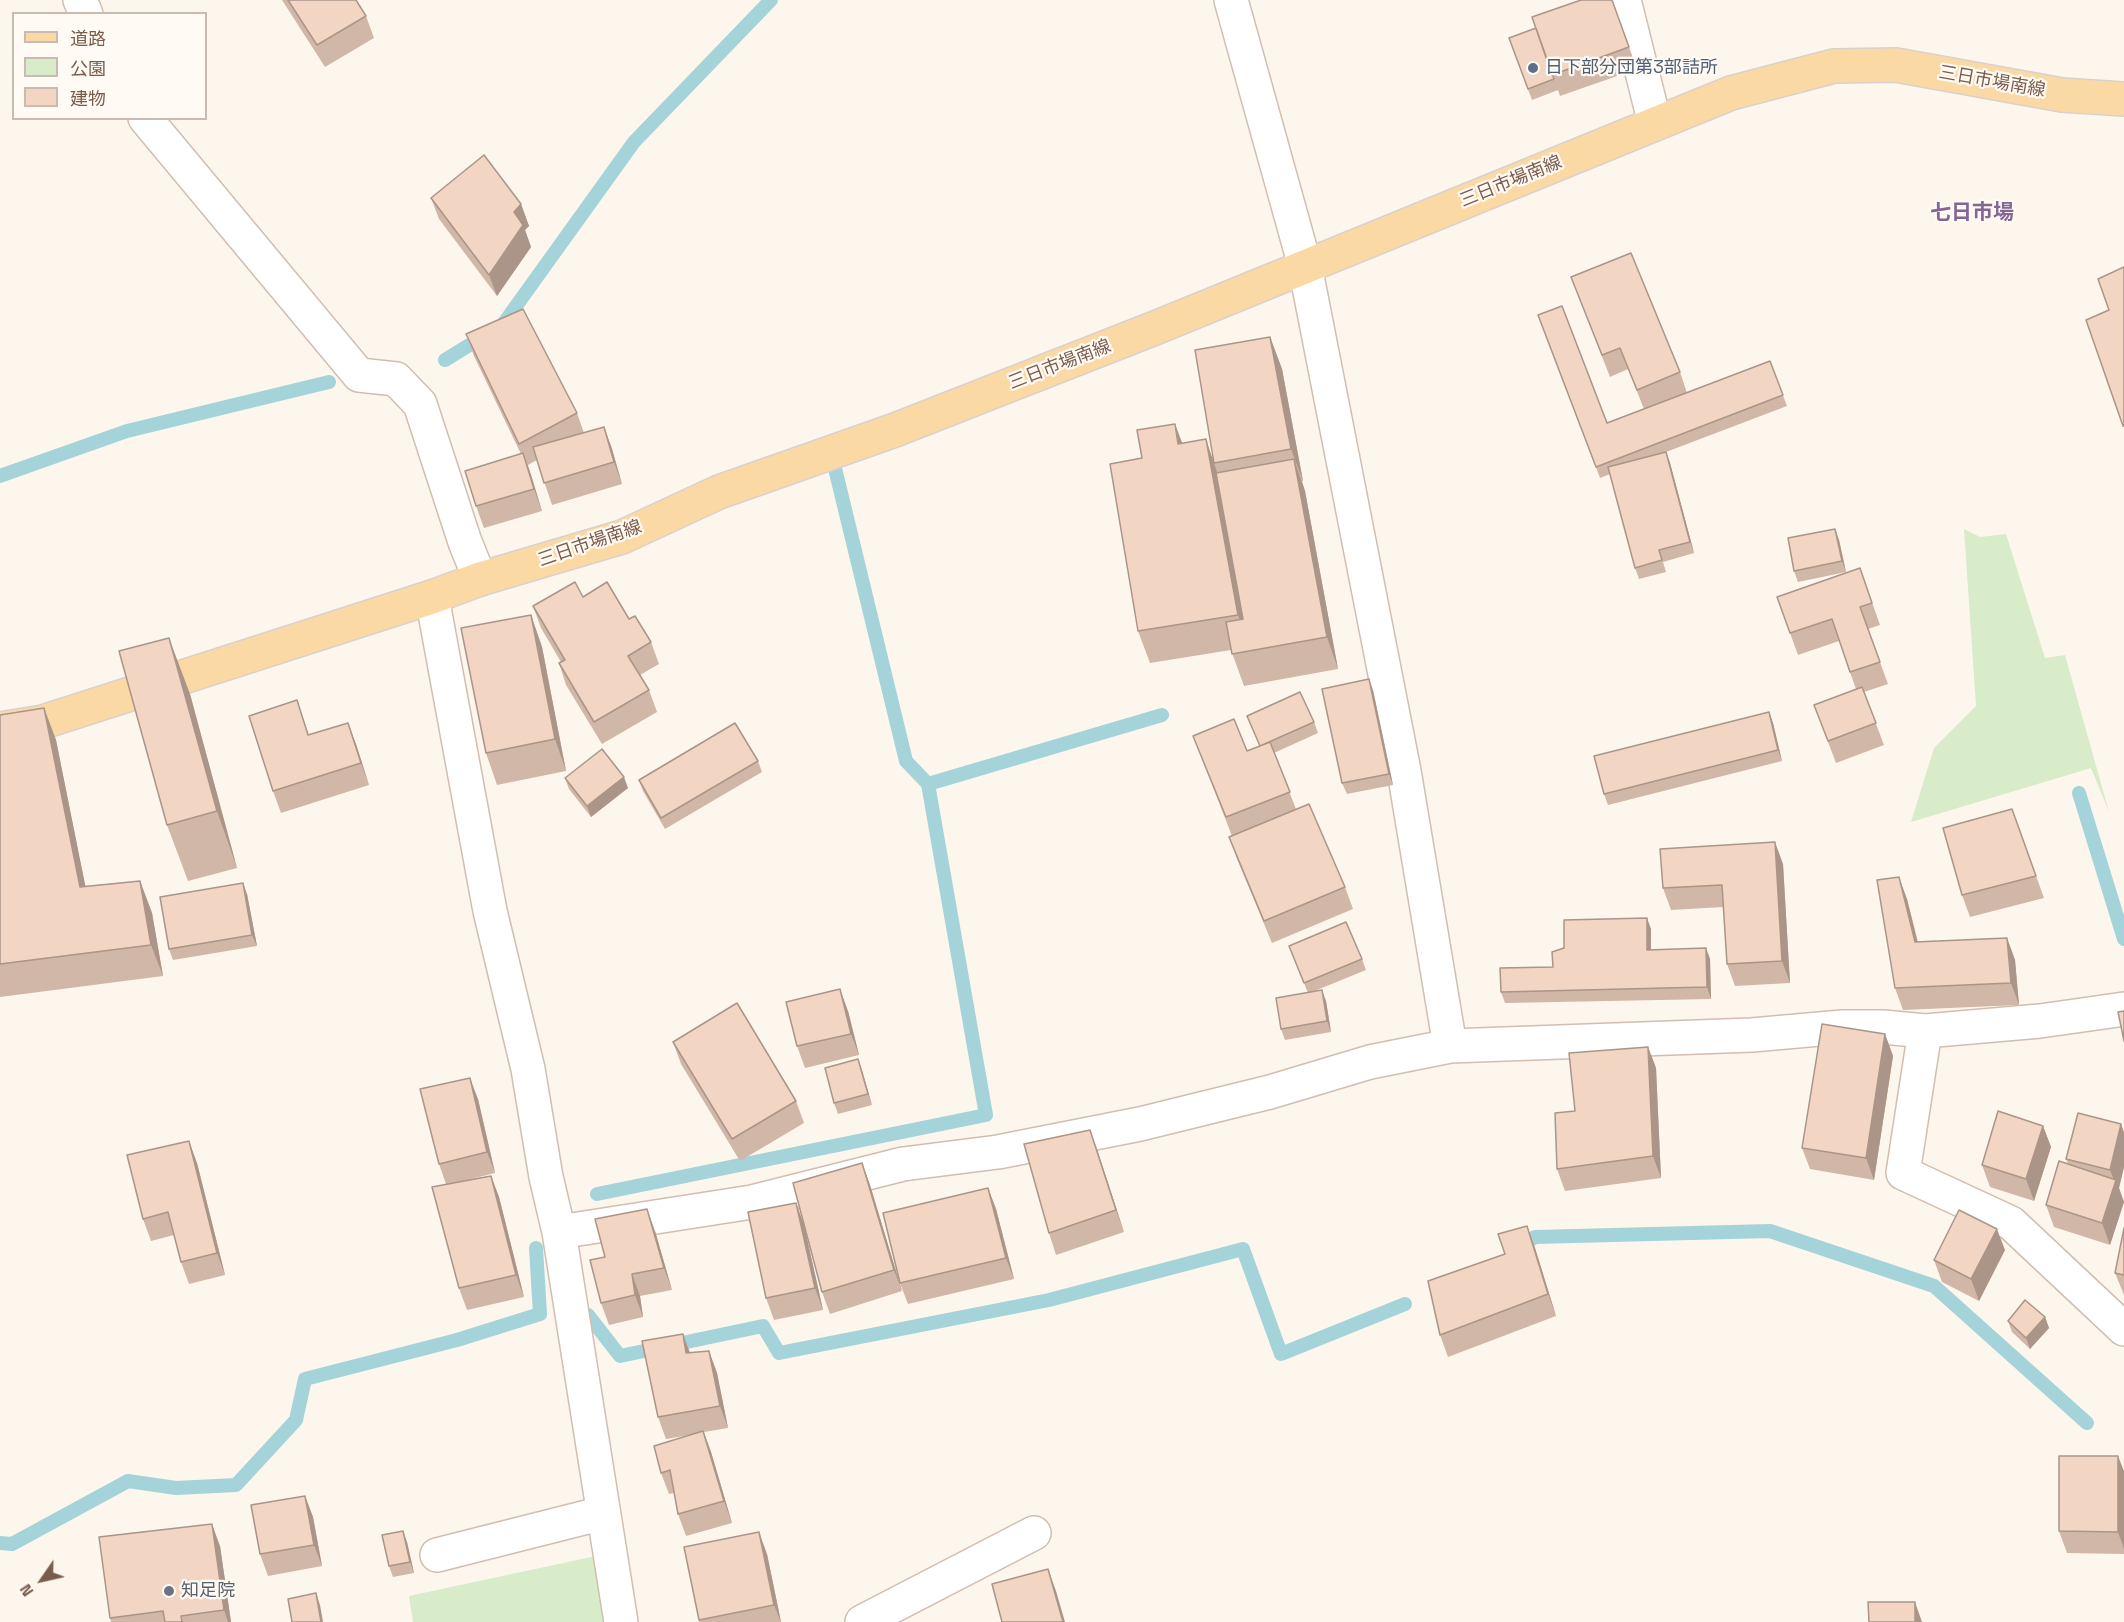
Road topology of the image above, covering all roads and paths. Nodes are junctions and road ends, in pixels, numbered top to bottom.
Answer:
1 (1231, 0) edge
2 (1624, 0) edge
3 (2124, 99) edge
4 (147, 120) edge
5 (1655, 124) junction
6 (1305, 266) junction
7 (480, 579) junction
8 (432, 597) junction
9 (0, 729) edge
10 (2124, 1009) edge
11 (1925, 1030) junction
12 (1450, 1046) junction
13 (559, 1233) junction
14 (2124, 1329) edge
15 (603, 1513) junction
16 (1034, 1533) dead end
17 (436, 1555) dead end
18 (621, 1622) edge
19 (861, 1622) edge

1 - 6 street
2 - 5 street
3 - 5 main road, 三日市場南線
4 - 7 street
5 - 6 main road, 三日市場南線
6 - 7 main road, 三日市場南線
6 - 12 street
7 - 8 main road, 三日市場南線
8 - 9 main road, 三日市場南線
8 - 13 street
10 - 11 street
11 - 12 street
11 - 14 street
12 - 13 street
13 - 15 street
15 - 17 street
15 - 18 street
16 - 19 street

